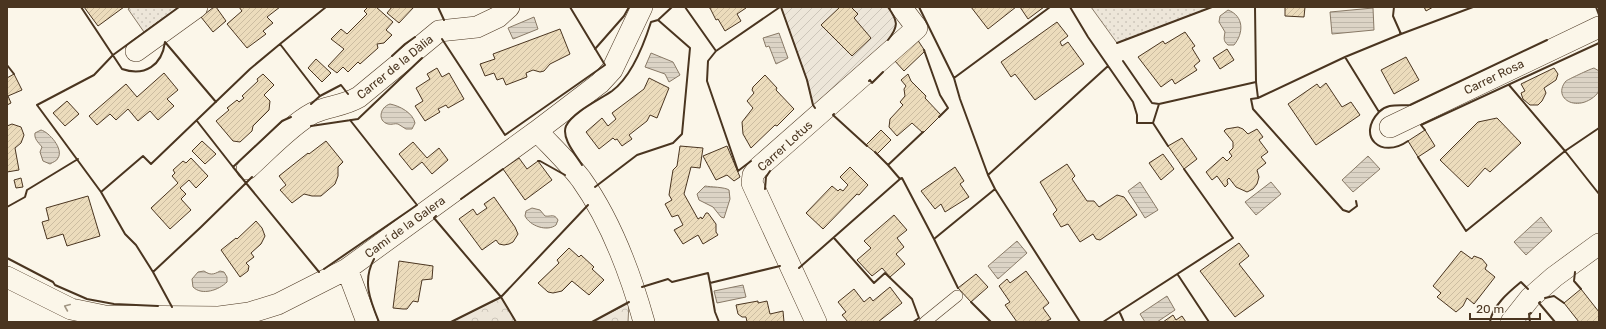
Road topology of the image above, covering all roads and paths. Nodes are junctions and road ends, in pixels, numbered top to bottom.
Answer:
1 (197, 7) edge
2 (509, 7) edge
3 (642, 7) edge
4 (901, 7) edge
5 (1599, 27) edge
6 (136, 51) dead end
7 (1390, 127) dead end
8 (538, 131) junction
9 (247, 169) dead end
10 (1599, 244) edge
11 (347, 268) junction
12 (7, 277) edge
13 (958, 296) dead end
14 (104, 319) edge
15 (367, 322) edge
16 (644, 322) edge
17 (816, 322) edge
18 (925, 322) edge
19 (1510, 322) edge

1 - 6 street
2 - 9 street, Carrer de la Dàlia
3 - 8 street, Camí de la Galera
4 - 17 street, Carrer Lotus
5 - 7 street, Carrer Rosa
8 - 11 street, Camí de la Galera
8 - 16 street
10 - 19 street
11 - 14 street, Camí de la Galera
11 - 15 street
14 -> 12 street, Camí de la Galera
13 - 18 lane

